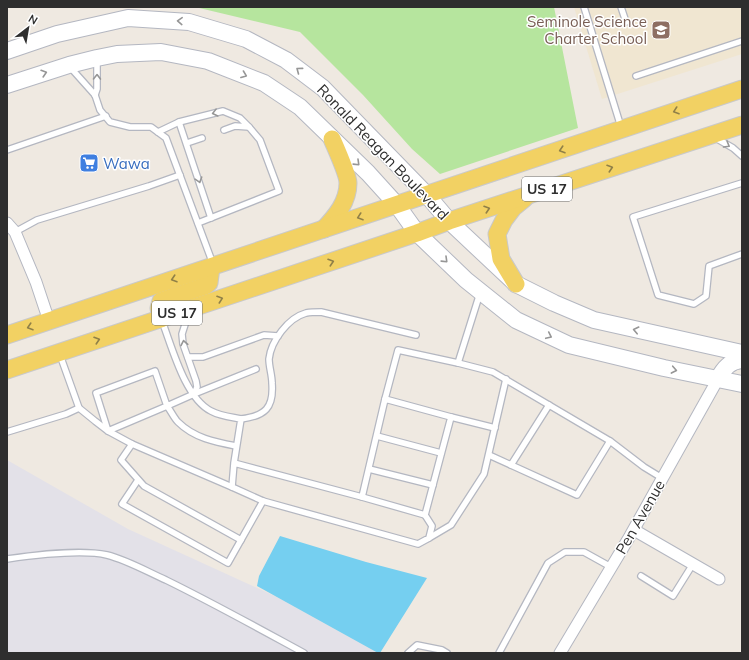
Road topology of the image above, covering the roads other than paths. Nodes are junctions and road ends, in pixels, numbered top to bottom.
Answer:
1 (584, 7) edge
2 (621, 7) edge
3 (626, 22) dead end
4 (742, 41) edge
5 (9, 51) edge
6 (97, 58) junction
7 (69, 65) junction
8 (636, 76) dead end
9 (7, 84) edge
10 (742, 89) edge
11 (94, 95) junction
12 (106, 116) junction
13 (179, 122) junction
14 (742, 125) edge
15 (249, 127) junction
16 (224, 130) dead end
17 (621, 130) junction
18 (158, 132) junction
19 (710, 135) junction
20 (202, 138) dead end
21 (332, 140) junction
22 (187, 143) junction
23 (7, 150) edge
24 (742, 156) edge
25 (180, 175) junction
26 (742, 183) edge
27 (427, 195) junction
28 (527, 196) junction
29 (397, 205) junction
30 (211, 218) junction
31 (450, 221) junction
32 (7, 223) edge
33 (198, 223) junction
34 (324, 230) junction
35 (16, 232) junction
36 (417, 233) junction
37 (742, 254) edge
38 (212, 267) junction
39 (516, 284) junction
40 (480, 292) junction
41 (190, 309) junction
42 (161, 319) junction
43 (49, 321) junction
44 (416, 334) dead end
45 (7, 335) edge
46 (278, 336) junction
47 (60, 352) junction
48 (742, 353) edge
49 (188, 357) junction
50 (742, 360) edge
51 (458, 363) junction
52 (256, 369) dead end
53 (7, 370) edge
54 (718, 379) junction
55 (506, 380) junction
56 (742, 384) edge
57 (194, 394) junction
58 (385, 399) junction
59 (549, 405) junction
60 (167, 406) junction
61 (79, 408) junction
62 (451, 417) junction
63 (241, 419) junction
64 (494, 428) junction
65 (7, 432) edge
66 (108, 432) junction
67 (377, 436) junction
68 (610, 441) junction
69 (132, 444) junction
70 (236, 446) junction
71 (442, 453) junction
72 (489, 455) junction
73 (234, 463) junction
74 (511, 465) junction
75 (369, 469) junction
76 (662, 478) junction
77 (138, 480) junction
78 (433, 485) junction
79 (232, 487) junction
80 (362, 497) junction
81 (263, 501) junction
82 (425, 515) junction
83 (634, 530) junction
84 (429, 538) junction
85 (241, 540) junction
86 (7, 559) edge
87 (693, 564) junction
88 (611, 568) junction
89 (641, 576) dead end
90 (719, 579) dead end
91 (304, 653) edge
92 (408, 653) edge
93 (447, 653) edge
94 (498, 653) edge
95 (560, 653) edge

1 - 17 lane
2 - 3 lane
4 - 8 lane
27 -> 5 main road, Ronald Reagan Boulevard
6 - 7 main road, Ronald Reagan Boulevard
11 -> 6 lane
6 -> 21 main road, Ronald Reagan Boulevard
9 -> 7 main road, Ronald Reagan Boulevard
7 - 11 lane
10 -> 17 main road, US 17
11 - 12 lane
12 - 18 lane
12 - 23 lane
15 -> 13 lane
13 - 18 lane
13 - 22 lane
14 - 19 main road, US 17
15 - 16 lane
15 - 30 lane
17 -> 27 main road, US 17
18 - 25 lane
19 -> 24 lane
28 -> 19 main road, US 17
20 - 22 lane
21 -> 29 main road, Ronald Reagan Boulevard
21 - 34 main road
22 -> 30 lane
25 - 33 lane
25 - 35 lane
26 - 37 lane
27 - 29 main road, US 17
27 - 31 main road, Ronald Reagan Boulevard
31 -> 28 main road, US 17
28 - 39 main road
29 -> 34 main road, US 17
29 - 36 main road, Ronald Reagan Boulevard
30 - 33 lane
31 - 36 main road, US 17
31 - 39 main road, Ronald Reagan Boulevard
32 - 35 street
33 - 38 lane
34 - 38 main road, US 17
35 - 43 street
36 -> 40 main road, Ronald Reagan Boulevard
41 -> 36 main road, US 17
38 - 42 main road
38 -> 43 main road, US 17
48 -> 39 main road, Ronald Reagan Boulevard
40 - 51 lane
40 -> 54 main road, Ronald Reagan Boulevard
41 - 42 main road, US 17
49 -> 41 lane
47 -> 42 main road, US 17
42 - 57 lane
43 -> 45 main road, US 17
44 - 46 lane
46 - 49 lane
46 - 63 lane
47 - 53 main road, US 17
47 - 61 lane
49 - 57 lane
50 - 54 main road
51 - 55 lane
51 - 58 lane
52 - 57 lane
54 - 56 main road, Ronald Reagan Boulevard
54 - 76 street, Pen Avenue
55 - 59 lane
55 - 64 lane
57 - 60 lane
57 - 63 lane
58 - 62 lane
58 - 67 lane
59 - 68 lane
59 - 74 lane
60 - 66 lane
60 - 66 lane
60 - 70 lane
61 - 65 lane
61 - 66 lane
62 - 64 lane
62 - 71 lane
63 - 70 lane
64 - 72 lane
66 - 69 lane
67 - 71 lane
67 - 75 lane
68 - 74 lane
68 - 76 lane
69 - 77 lane
69 - 79 lane
70 - 73 lane
71 - 78 lane
72 - 74 lane
72 - 84 lane
73 - 79 lane
73 - 80 lane
75 - 78 lane
75 - 80 lane
76 - 83 street, Pen Avenue
77 - 85 lane
77 - 85 lane
78 - 82 lane
79 - 81 lane
80 - 82 lane
81 - 84 lane
81 - 85 lane
82 - 84 lane
83 - 87 street
83 - 88 street, Pen Avenue
86 - 91 lane
87 - 89 lane
87 - 90 street
88 - 94 lane
88 - 95 street, Pen Avenue
92 - 93 lane

